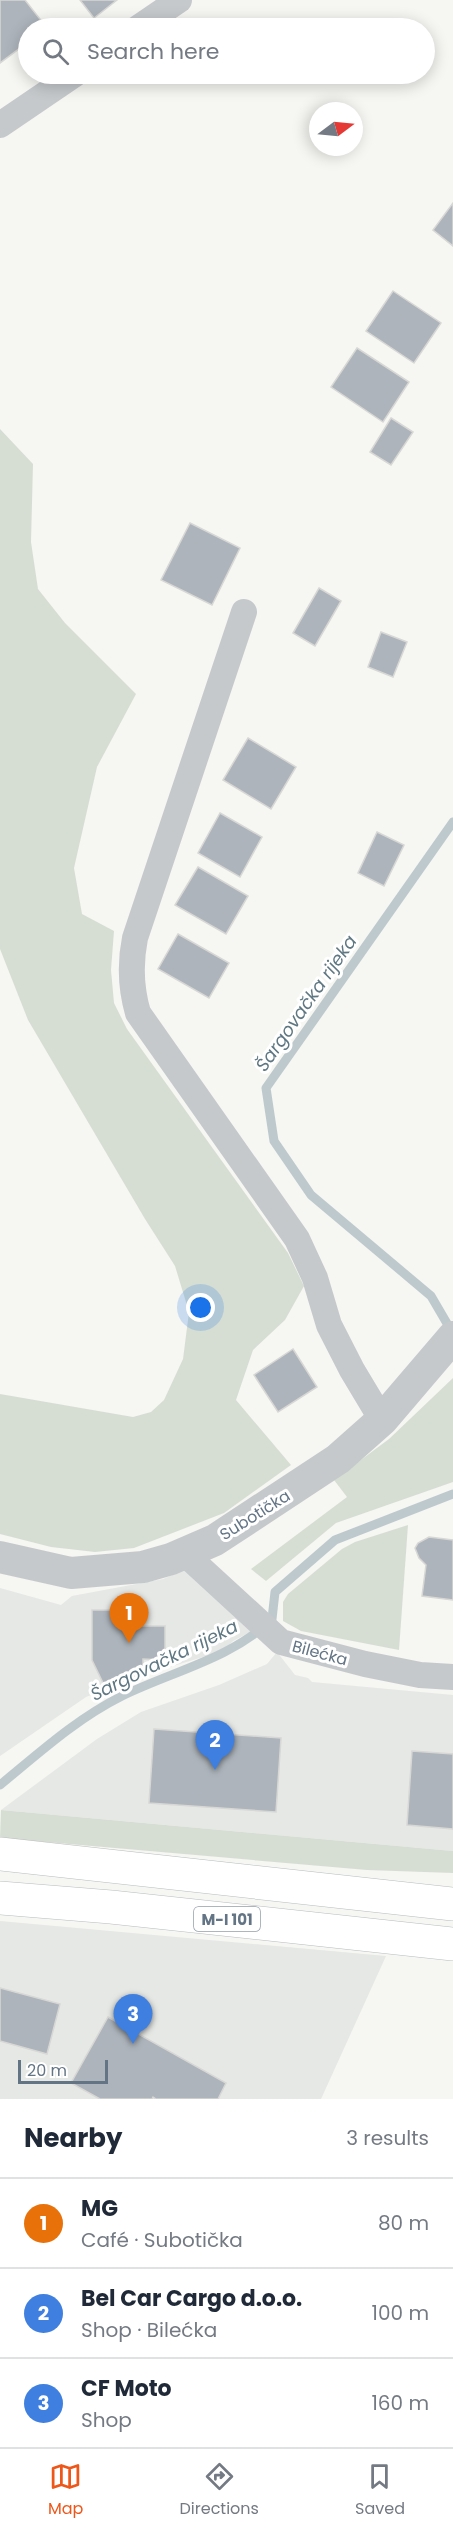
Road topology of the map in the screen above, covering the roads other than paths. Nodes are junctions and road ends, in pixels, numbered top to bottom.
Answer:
1 (179, 0) edge
2 (153, 18) edge
3 (60, 84) edge
4 (0, 125) edge
5 (244, 612) dead end
6 (453, 1336) edge
7 (382, 1420) junction
8 (184, 1553) junction
9 (0, 1557) edge
10 (453, 1677) edge
11 (0, 1854) edge
12 (0, 1898) edge
13 (453, 1904) edge
14 (453, 1944) edge

1 - 2 street
3 - 4 street
5 - 7 street
6 - 7 street, Subotička
7 - 8 street, Subotička
8 - 9 street, Subotička
8 - 10 street, Bilećka
11 - 13 main road
12 - 14 main road, M-I 101

